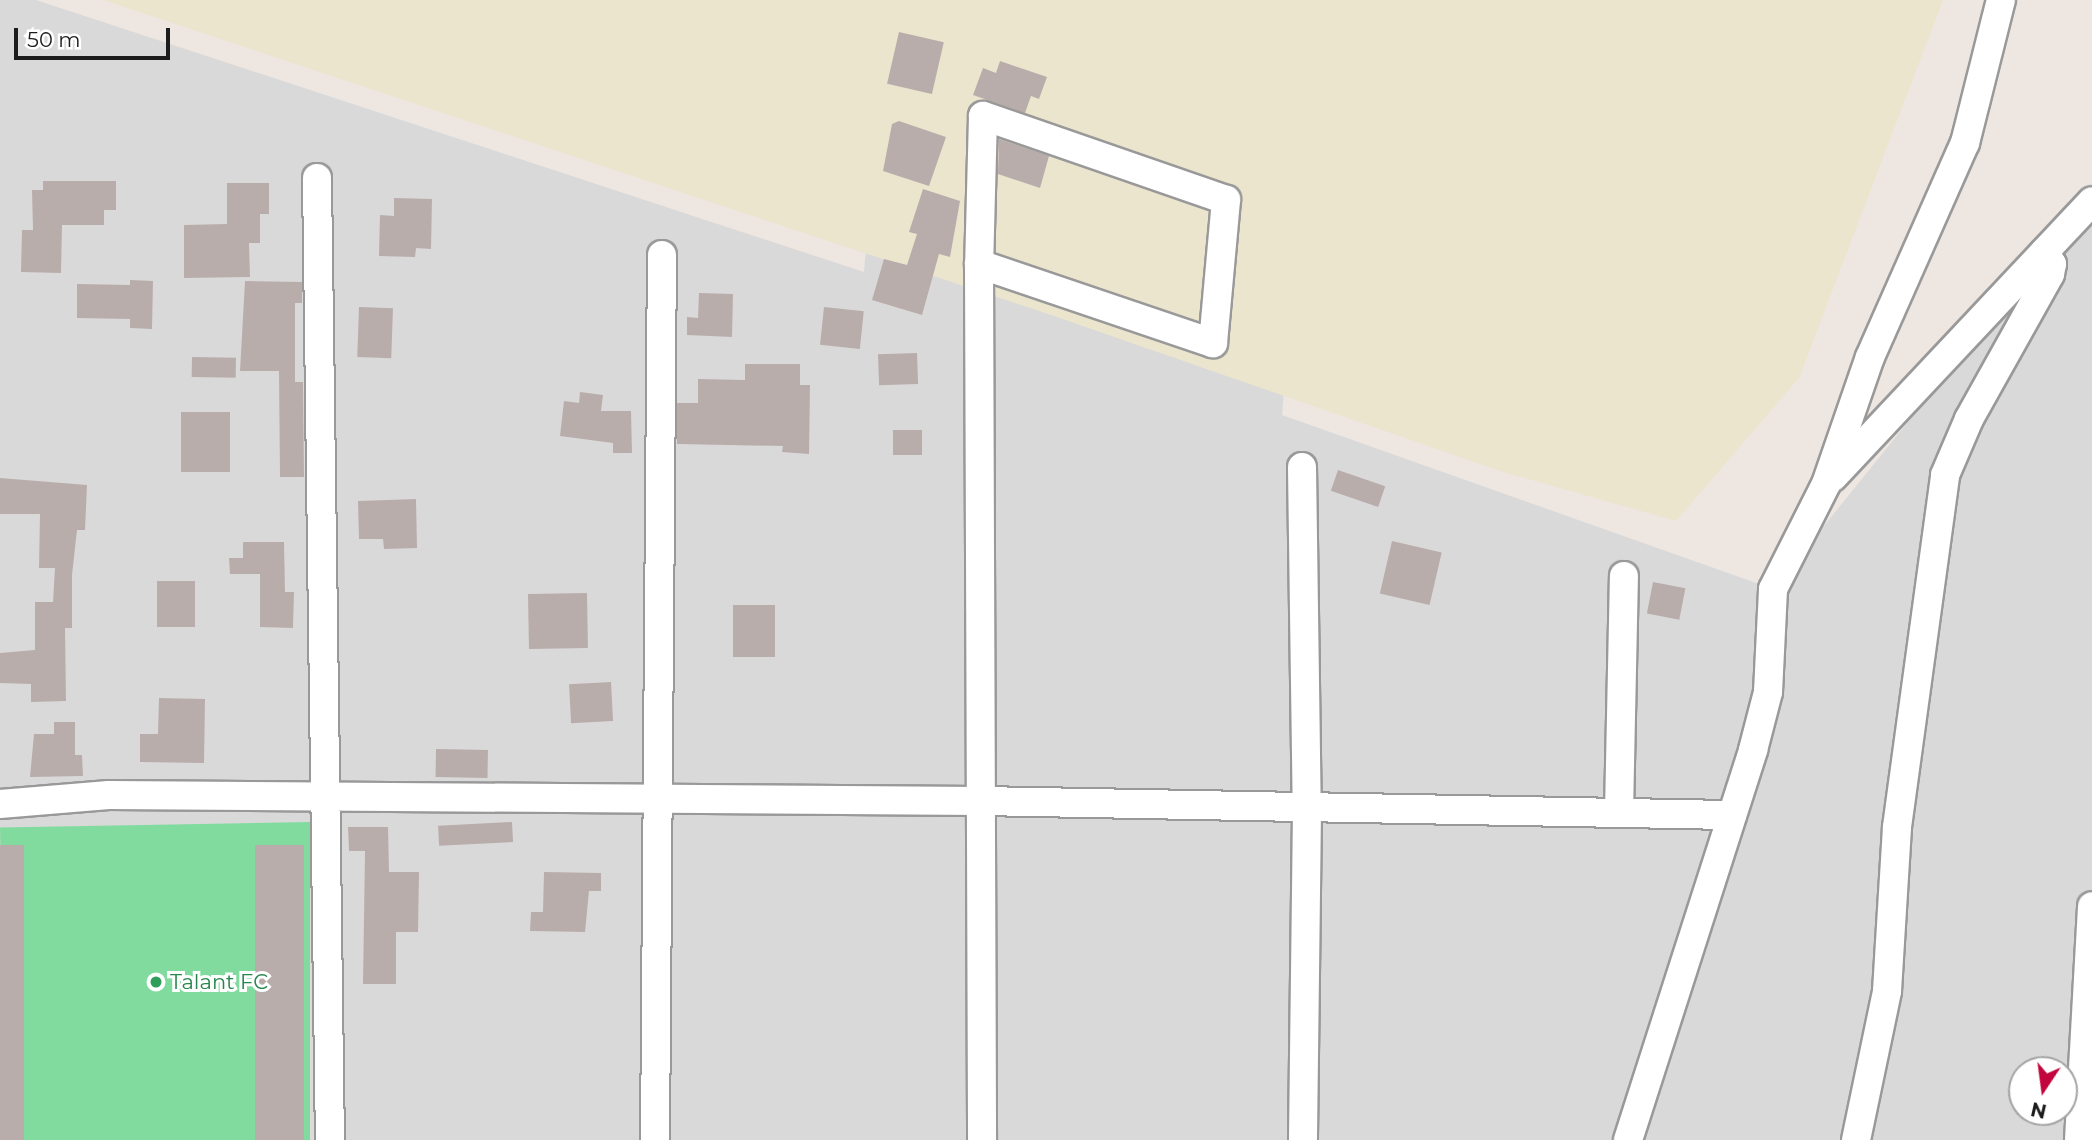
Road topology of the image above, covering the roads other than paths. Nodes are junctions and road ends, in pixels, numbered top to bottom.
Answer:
1 (2001, 0) edge
2 (317, 178) dead end
3 (2092, 201) edge
4 (2044, 252) junction
5 (662, 255) dead end
6 (979, 264) junction
7 (1302, 467) dead end
8 (1826, 484) junction
9 (1624, 576) dead end
10 (658, 799) junction
11 (328, 800) junction
12 (980, 802) junction
13 (0, 804) edge
14 (1307, 810) junction
15 (1619, 813) junction
16 (1732, 815) junction
17 (2092, 906) edge
18 (330, 1140) edge
19 (655, 1140) edge
20 (982, 1140) edge
21 (1303, 1140) edge
22 (1628, 1140) edge
23 (1856, 1140) edge
24 (2079, 1140) edge

1 - 8 street
2 - 11 street
3 - 4 street
4 - 8 street
4 - 23 street
5 - 10 street
6 - 6 street
6 - 12 street
7 - 14 street
8 - 16 street
9 - 15 street
10 - 11 street
10 - 12 street
10 - 19 street
11 - 13 street
11 - 18 street
12 - 14 street
12 - 20 street
14 - 15 street
14 - 21 street
15 - 16 street
16 - 22 street
17 - 24 street

